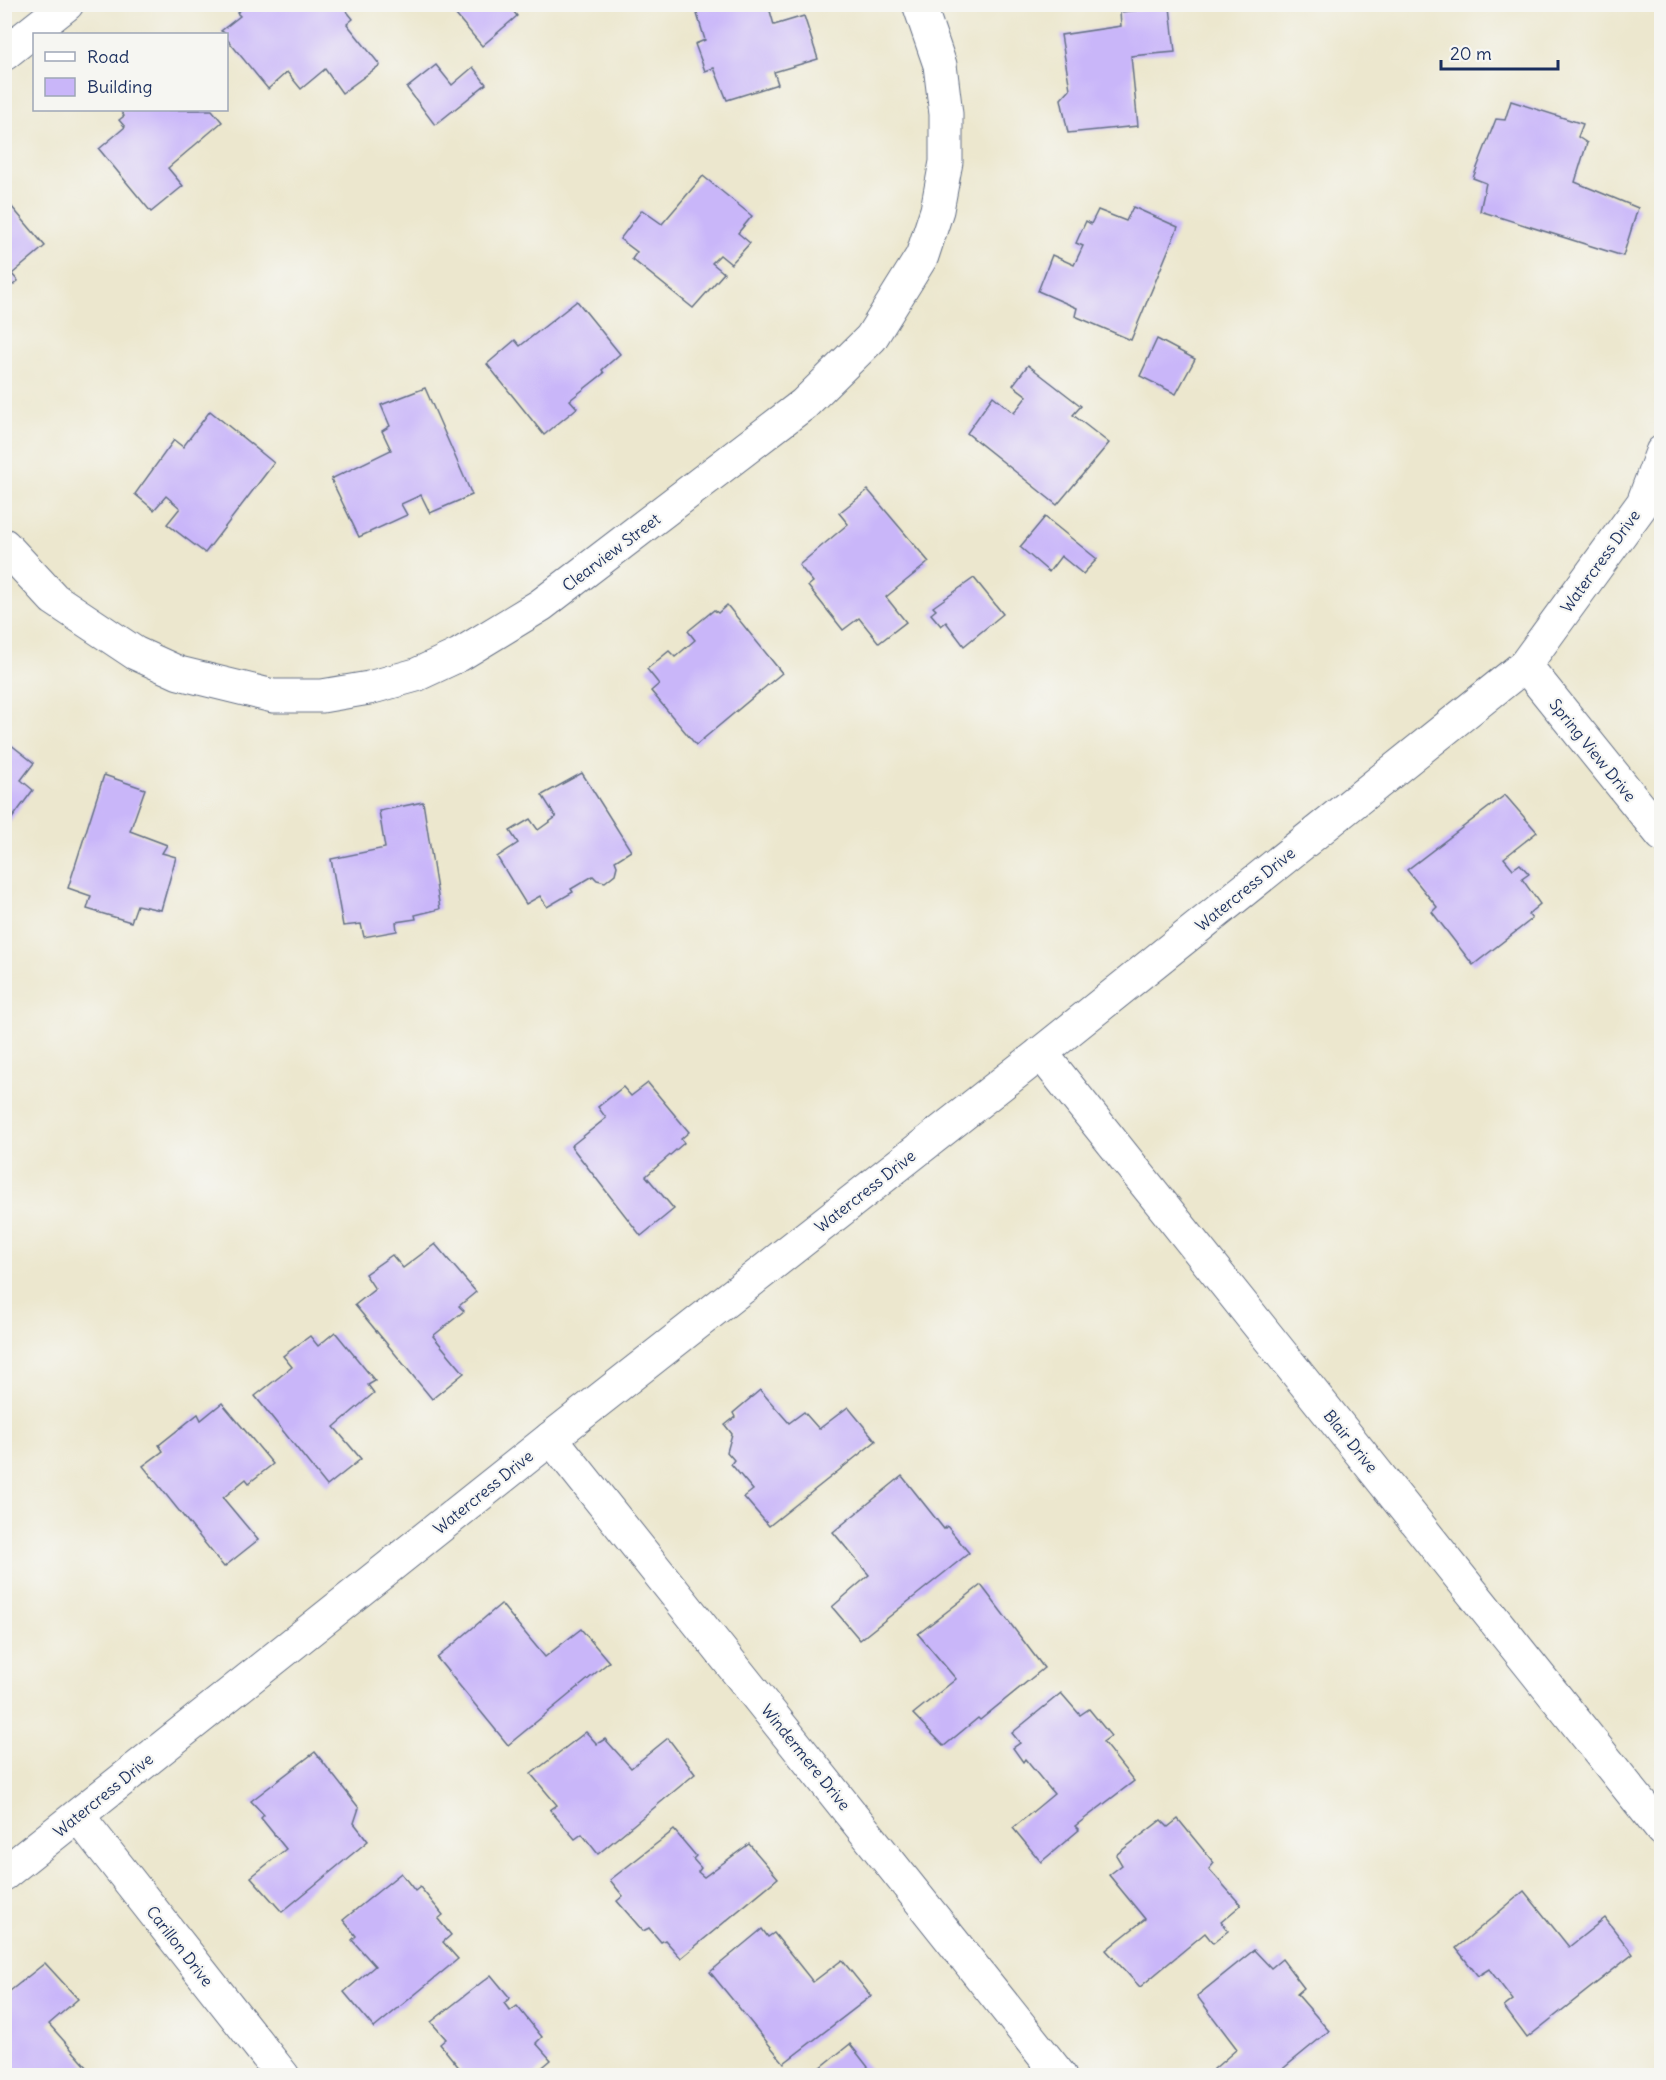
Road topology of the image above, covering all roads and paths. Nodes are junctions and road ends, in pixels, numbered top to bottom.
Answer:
1 (67, 4) edge
2 (920, 4) edge
3 (4, 54) edge
4 (1662, 452) edge
5 (4, 545) edge
6 (1525, 665) junction
7 (1662, 835) edge
8 (1041, 1053) junction
9 (551, 1438) junction
10 (78, 1816) junction
11 (1662, 1830) edge
12 (4, 1874) edge
13 (283, 2076) edge
14 (1060, 2076) edge

1 - 3 street
2 - 5 street, Clearview Street
4 - 6 street, Watercress Drive
6 - 7 street, Spring View Drive
6 - 8 street, Watercress Drive
8 - 9 street, Watercress Drive
8 - 11 street, Blair Drive
9 - 10 street, Watercress Drive
9 - 14 street, Windermere Drive
10 - 12 street, Watercress Drive
10 - 13 street, Carillon Drive

